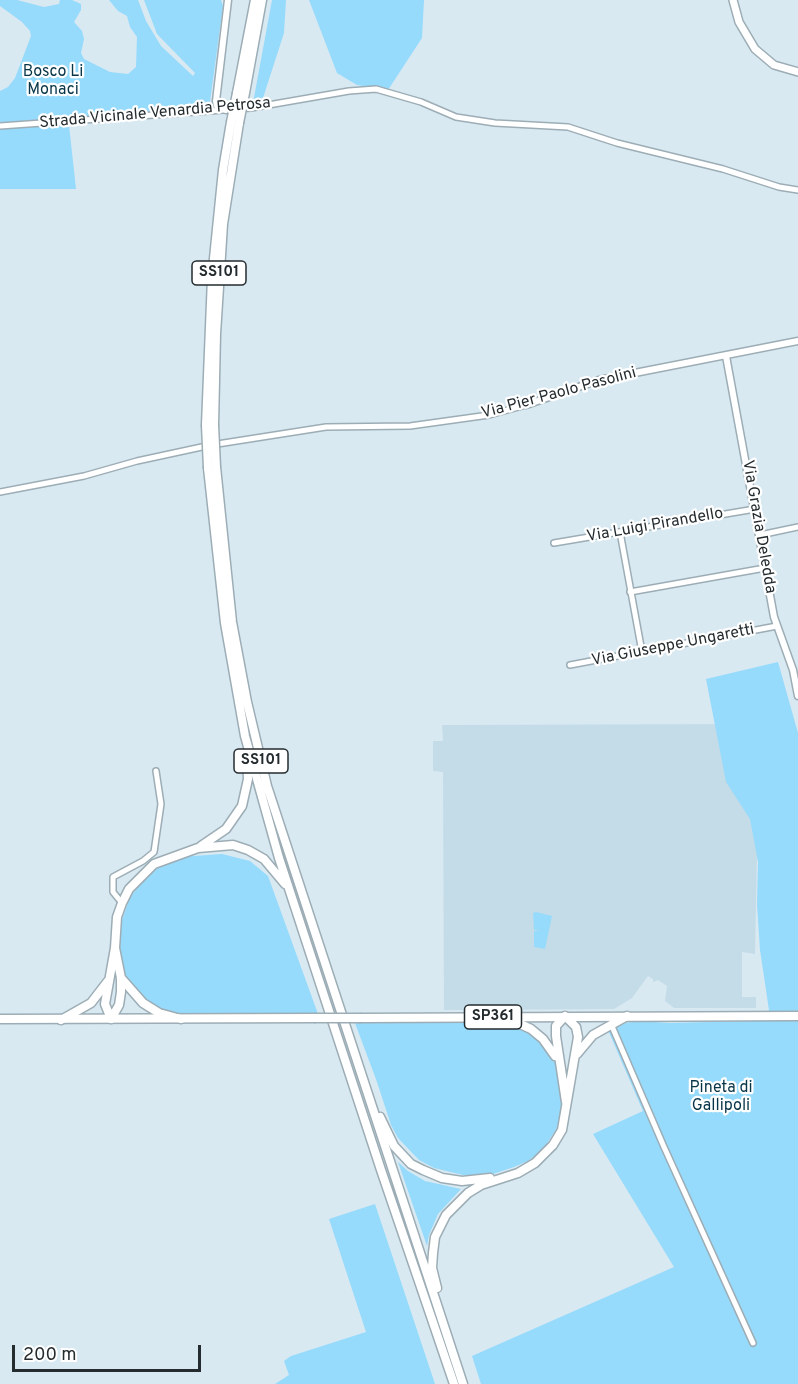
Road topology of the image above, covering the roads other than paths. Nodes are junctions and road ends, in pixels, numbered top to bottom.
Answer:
1 (228, 0) edge
2 (255, 0) edge
3 (262, 0) edge
4 (733, 0) edge
5 (798, 72) edge
6 (241, 93) junction
7 (226, 110) junction
8 (0, 126) edge
9 (798, 190) edge
10 (798, 341) edge
11 (726, 356) junction
12 (526, 405) joint
13 (212, 467) junction
14 (0, 492) edge
15 (755, 509) junction
16 (798, 527) edge
17 (620, 532) junction
18 (760, 535) junction
19 (554, 543) dead end
20 (765, 568) junction
21 (630, 592) junction
22 (777, 626) junction
23 (642, 652) junction
24 (570, 665) dead end
25 (798, 696) edge
26 (245, 736) junction
27 (156, 771) dead end
28 (198, 848) junction
29 (291, 892) junction
30 (122, 903) junction
31 (115, 948) junction
32 (121, 978) junction
33 (108, 981) junction
34 (565, 1016) junction
35 (627, 1016) junction
36 (798, 1016) edge
37 (490, 1017) junction
38 (111, 1019) junction
39 (181, 1019) junction
40 (0, 1020) edge
41 (61, 1020) junction
42 (611, 1024) junction
43 (351, 1045) junction
44 (574, 1059) junction
45 (562, 1073) junction
46 (566, 1102) junction
47 (525, 1168) junction
48 (753, 1343) dead end
49 (460, 1382) edge

1 - 7 street
2 - 6 main road, SS101
3 - 6 main road, SS101
4 - 5 main road
6 - 13 main road, SS101, bridge
7 - 8 street, Strada Vicinale Venardia Petrosa
7 - 9 street, Strada Vicinale Venardia Petrosa
10 - 11 street, Via Pier Paolo Pasolini
11 - 12 street, Via Pier Paolo Pasolini
11 - 15 street, Via Grazia Deledda
12 - 14 street, Via Pier Paolo Pasolini
13 - 26 main road, SS101
13 - 43 main road, SS101
15 - 17 street, Via Luigi Pirandello
15 - 18 street, Via Grazia Deledda
16 - 18 street
17 - 19 street, Via Luigi Pirandello
17 - 21 street
18 - 20 street, Via Grazia Deledda
20 - 21 street
20 - 22 street, Via Grazia Deledda
21 - 23 street
22 - 23 street, Via Giuseppe Ungaretti
22 - 25 street, Via Grazia Deledda
23 - 24 street, Via Giuseppe Ungaretti
26 - 28 main road
26 - 29 main road, SS101
27 - 30 street
28 - 29 main road
28 - 30 main road
29 - 49 main road, SS101
30 - 31 main road
31 - 32 main road
31 - 33 main road
32 - 38 main road
32 - 39 main road
33 - 38 main road
33 - 41 main road
34 - 35 main road, SP361
34 - 37 main road, SP361
34 - 44 main road
34 - 45 main road
35 - 36 main road, SP361
35 - 42 main road
37 - 39 main road, SP361, bridge
37 - 45 main road
38 - 39 main road, SP361
38 - 41 main road, SP361
40 - 41 main road, SP361
42 - 44 main road
42 - 48 street
43 - 47 main road
43 - 49 main road, SS101
44 - 46 main road
45 - 46 main road
46 - 47 main road
47 - 49 main road

